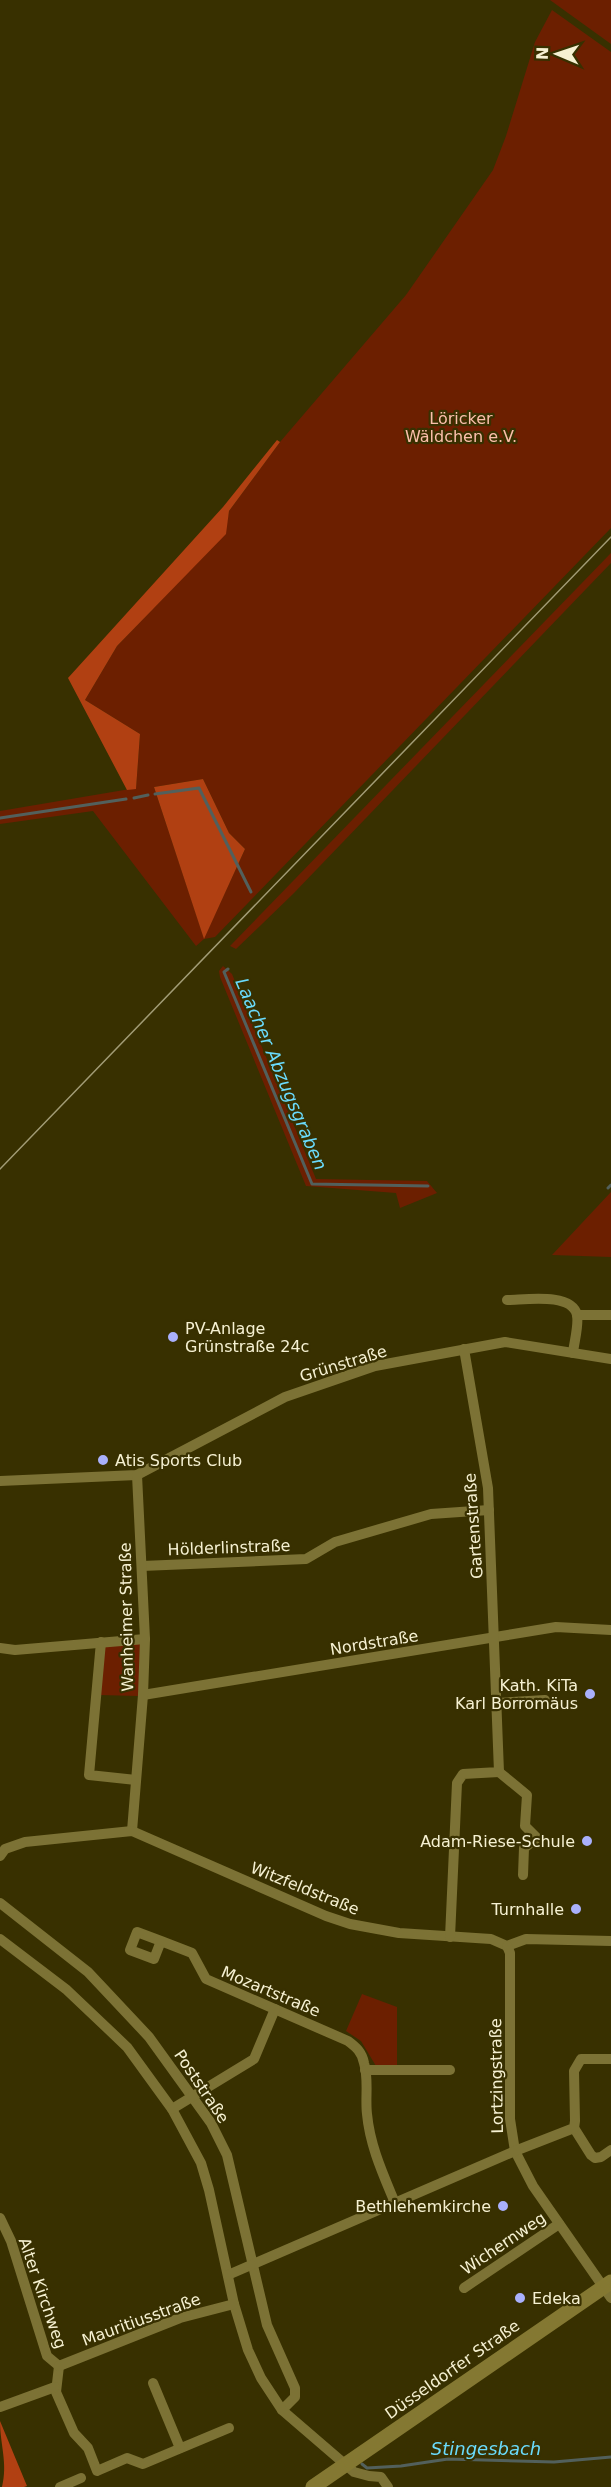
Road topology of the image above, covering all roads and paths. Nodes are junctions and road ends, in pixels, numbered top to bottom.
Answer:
1 (507, 1300) dead end
2 (577, 1315) junction
3 (611, 1315) edge
4 (464, 1349) junction
5 (573, 1353) junction
6 (611, 1359) edge
7 (137, 1475) junction
8 (0, 1481) edge
9 (489, 1510) junction
10 (142, 1566) junction
11 (611, 1630) edge
12 (495, 1637) junction
13 (145, 1639) junction
14 (101, 1642) junction
15 (0, 1648) edge
16 (143, 1695) junction
17 (545, 1700) dead end
18 (497, 1703) junction
19 (498, 1772) junction
20 (136, 1780) junction
21 (132, 1831) junction
22 (0, 1856) edge
23 (523, 1875) dead end
24 (0, 1903) edge
25 (450, 1937) junction
26 (0, 1939) edge
27 (161, 1941) dead end
28 (611, 1941) edge
29 (507, 1946) junction
30 (275, 2009) junction
31 (611, 2059) edge
32 (365, 2070) junction
33 (450, 2070) dead end
34 (193, 2095) junction
35 (172, 2109) junction
36 (574, 2128) junction
37 (515, 2151) junction
38 (611, 2151) edge
39 (395, 2203) junction
40 (0, 2218) edge
41 (559, 2223) junction
42 (3, 2235) edge
43 (254, 2264) junction
44 (228, 2275) junction
45 (464, 2288) dead end
46 (608, 2289) edge
47 (234, 2304) junction
48 (59, 2366) junction
49 (153, 2383) dead end
50 (55, 2387) junction
51 (0, 2407) edge
52 (282, 2410) junction
53 (229, 2428) dead end
54 (180, 2448) junction
55 (346, 2465) junction
56 (81, 2478) dead end
57 (60, 2487) edge
58 (314, 2487) edge
59 (388, 2487) edge

1 - 2 street
2 - 3 street
2 - 5 street
4 - 5 street, Grünstraße
4 - 7 street, Grünstraße
4 - 9 street, Gartenstraße
5 - 6 street, Grünstraße
7 - 8 street
7 - 10 street, Wanheimer Straße
9 - 10 street, Hölderlinstraße
9 - 12 street, Gartenstraße
10 - 13 street, Wanheimer Straße
11 - 12 street, Nordstraße
12 - 16 street, Nordstraße
12 - 18 street, Gartenstraße
13 - 14 street
13 - 16 street, Wanheimer Straße
14 - 15 street
14 - 20 street
16 - 20 street, Wanheimer Straße
17 - 18 street
18 - 19 street, Gartenstraße
19 - 23 street
19 - 25 street
20 - 21 street, Wanheimer Straße
21 - 22 street, Witzfeldstraße
21 - 25 street, Witzfeldstraße
24 - 34 street, Poststraße
25 - 29 street, Witzfeldstraße
26 - 35 street
27 - 30 street, Mozartstraße
28 - 29 street, Witzfeldstraße
29 - 37 street, Lortzingstraße
30 - 32 street, Mozartstraße
30 - 34 street
31 - 36 street
32 - 33 street
32 - 39 street, Mozartstraße
34 - 35 street
34 - 43 street, Poststraße
35 - 44 street
36 - 37 street
36 - 38 street
37 - 39 street
37 - 41 street, Lortzingstraße
39 - 43 street
40 - 42 street, Alter Kirchweg
41 - 45 street, Wichernweg
41 - 46 street, Lortzingstraße
42 - 48 street, Alter Kirchweg
43 - 44 street
43 - 52 street, Poststraße
44 - 47 street
46 - 55 main road, Düsseldorfer Straße
47 - 48 street, Mauritiusstraße
47 - 52 street
48 - 50 street, Alter Kirchweg
49 - 54 street
50 - 51 street
50 - 54 street
52 - 55 street
53 - 54 street
55 - 58 main road, Düsseldorfer Straße
55 - 59 street
56 - 57 street

